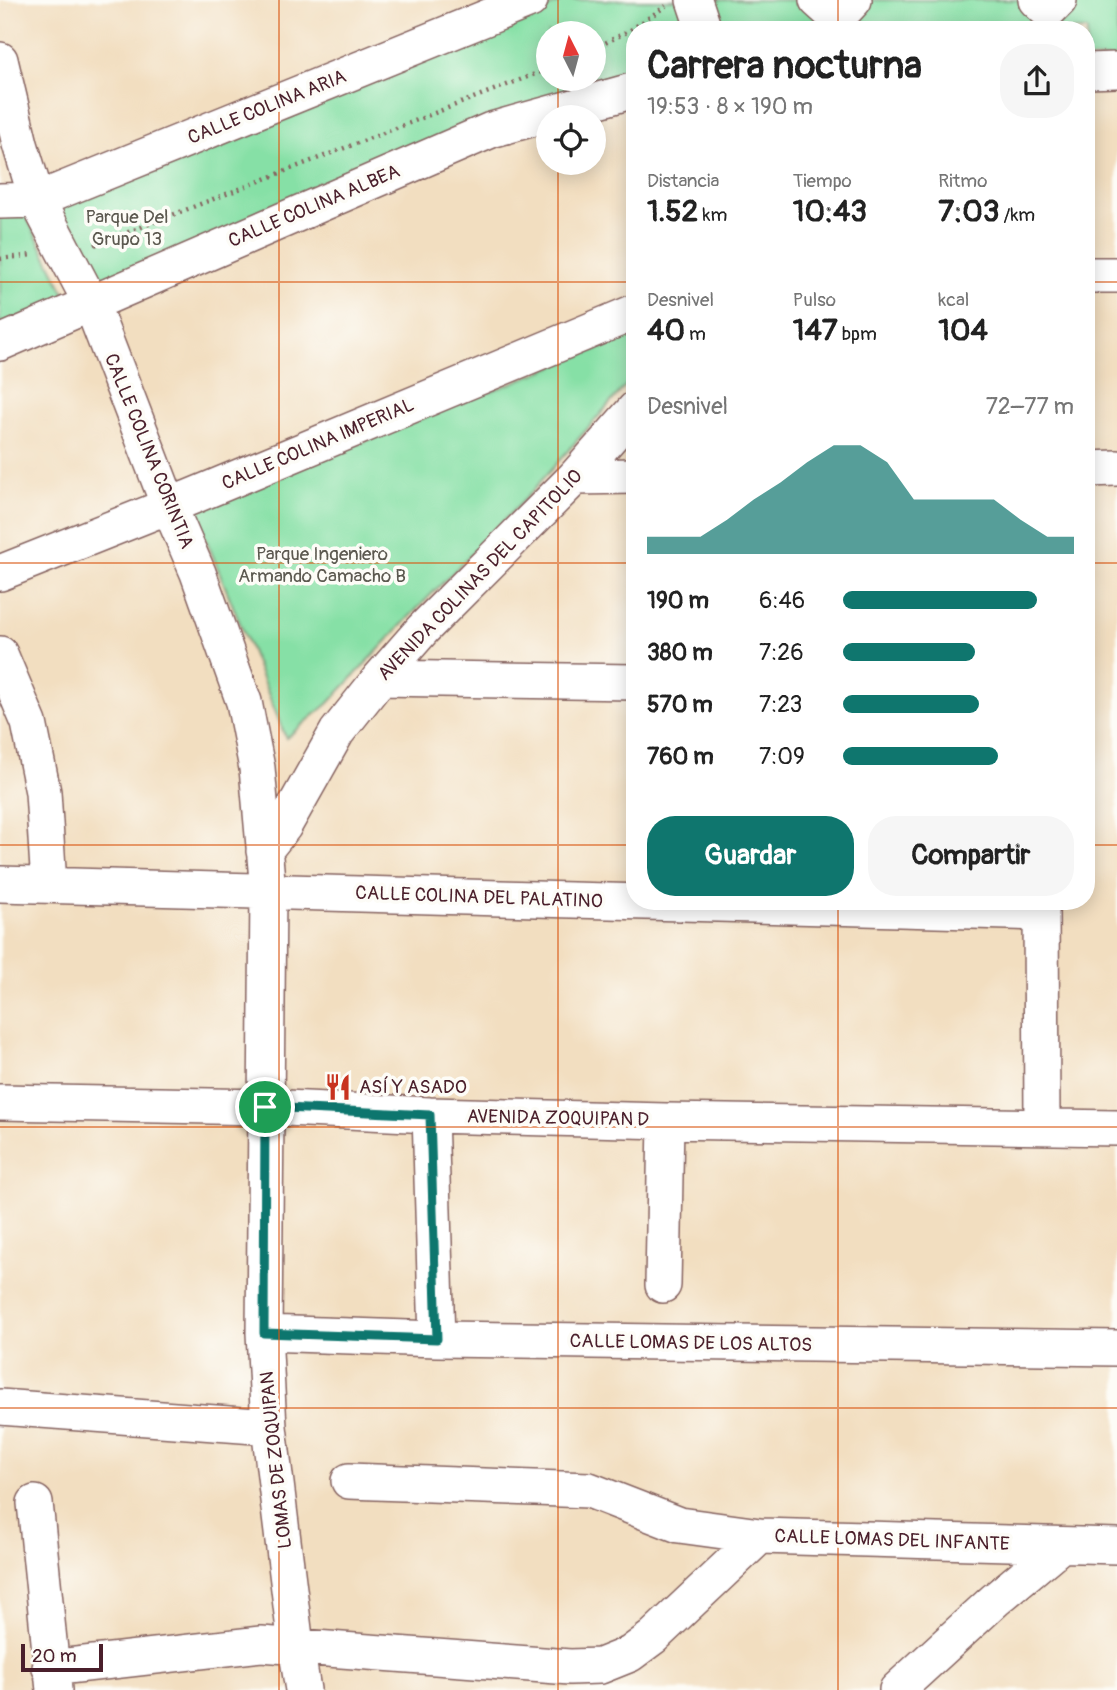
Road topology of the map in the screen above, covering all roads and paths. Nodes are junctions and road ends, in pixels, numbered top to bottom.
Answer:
1 (530, 0) edge
2 (675, 0) edge
3 (694, 0) edge
4 (817, 0) edge
5 (854, 0) edge
6 (1036, 0) edge
7 (1059, 0) edge
8 (644, 21) edge
9 (701, 21) edge
10 (626, 32) edge
11 (606, 42) edge
12 (0, 60) edge
13 (1117, 70) edge
14 (1095, 71) edge
15 (536, 74) edge
16 (626, 92) edge
17 (37, 200) junction
18 (0, 201) edge
19 (65, 253) junction
20 (0, 260) edge
21 (1095, 275) edge
22 (1117, 275) edge
23 (90, 303) junction
24 (626, 316) edge
25 (0, 343) edge
26 (626, 419) edge
27 (1117, 468) edge
28 (1095, 469) edge
29 (626, 476) edge
30 (575, 477) junction
31 (169, 506) junction
32 (0, 573) edge
33 (0, 654) edge
34 (380, 678) junction
35 (626, 682) edge
36 (264, 851) junction
37 (0, 884) edge
38 (49, 885) junction
39 (268, 891) junction
40 (626, 898) edge
41 (1041, 910) edge
42 (0, 1102) edge
43 (265, 1107) junction
44 (430, 1115) junction
45 (666, 1121) junction
46 (1042, 1126) junction
47 (1117, 1128) edge
48 (663, 1285) dead end
49 (264, 1333) junction
50 (437, 1339) junction
51 (1117, 1348) edge
52 (0, 1407) edge
53 (269, 1427) junction
54 (349, 1481) dead end
55 (35, 1503) dead end
56 (760, 1536) junction
57 (1061, 1545) junction
58 (1117, 1546) edge
59 (296, 1646) junction
60 (52, 1679) edge
61 (303, 1690) edge
62 (897, 1690) edge

1 - 17 street, CALLE COLINA ARIA
2 - 8 path
3 - 9 street
4 - 5 street
6 - 7 street
10 - 11 path
12 - 17 street, CALLE COLINA CORINTIA
13 - 14 street
15 - 19 path
16 - 23 street, CALLE COLINA ALBEA
17 - 18 street, CALLE COLINA ARIA
17 - 19 street, CALLE COLINA CORINTIA
19 - 20 path
19 - 23 street, CALLE COLINA CORINTIA
21 - 22 street
23 - 25 street, CALLE COLINA ALBEA
23 - 31 street, CALLE COLINA CORINTIA
24 - 31 street, CALLE COLINA IMPERIAL
26 - 30 street, AVENIDA COLINAS DEL CAPITOLIO
27 - 28 street
29 - 30 street
30 - 34 street, AVENIDA COLINAS DEL CAPITOLIO
31 - 32 street, CALLE COLINA IMPERIAL
31 - 36 street, CALLE COLINA CORINTIA
33 - 38 street
34 - 35 street
34 - 36 street, AVENIDA COLINAS DEL CAPITOLIO
36 - 39 street, LOMAS DE ZOQUIPAN
37 - 38 street, CALLE COLINA DEL PALATINO
38 - 39 street, CALLE COLINA DEL PALATINO
39 - 40 street, CALLE COLINA DEL PALATINO
39 - 43 street, LOMAS DE ZOQUIPAN
41 - 46 street
42 - 43 street, AVENIDA ZOQUIPAN D
43 - 44 street, AVENIDA ZOQUIPAN D
43 - 49 street, LOMAS DE ZOQUIPAN
44 - 45 street, AVENIDA ZOQUIPAN D
44 - 50 street
45 - 46 street, AVENIDA ZOQUIPAN D
45 - 48 street
46 - 47 street, AVENIDA ZOQUIPAN D
49 - 50 street, CALLE LOMAS DE LOS ALTOS
49 - 53 street, LOMAS DE ZOQUIPAN
50 - 51 street, CALLE LOMAS DE LOS ALTOS
52 - 53 street
53 - 59 street, LOMAS DE ZOQUIPAN
54 - 56 street
55 - 60 street
56 - 57 street, CALLE LOMAS DEL INFANTE
56 - 59 street, CALLE LOMAS DEL INFANTE
57 - 58 street, CALLE LOMAS DEL INFANTE
57 - 62 street
59 - 60 street, CALLE LOMAS DEL INFANTE
59 - 61 street, LOMAS DE ZOQUIPAN

